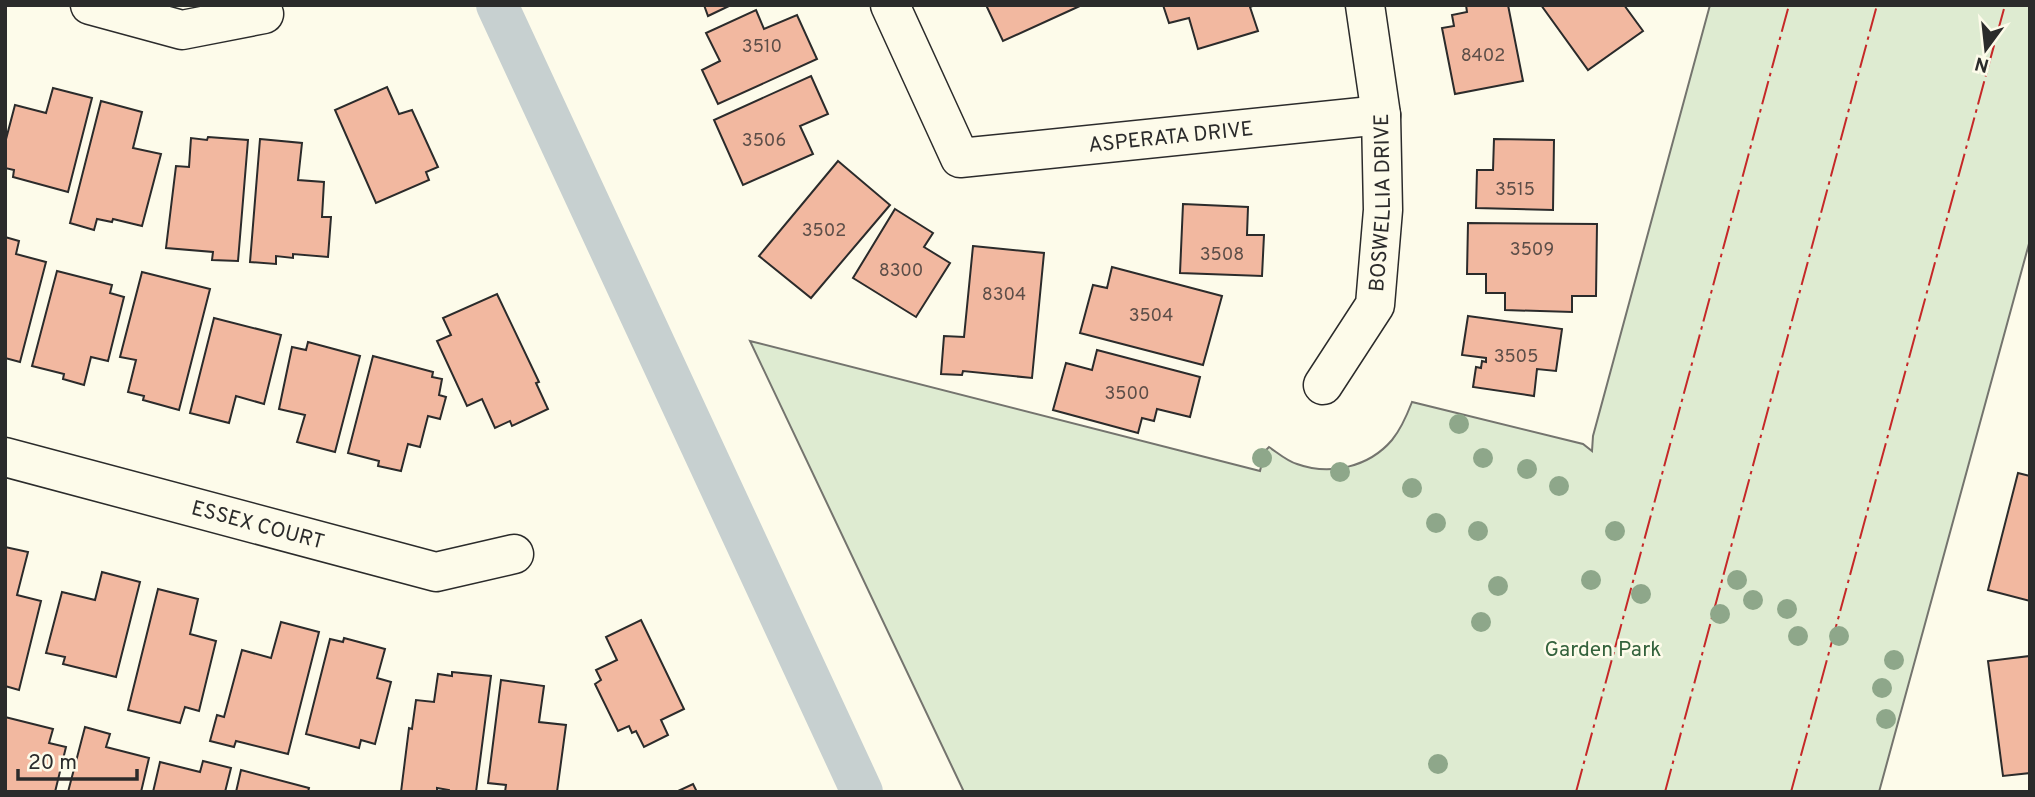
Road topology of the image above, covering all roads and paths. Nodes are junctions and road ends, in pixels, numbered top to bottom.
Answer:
1 (90, 5) edge
2 (890, 5) edge
3 (1365, 5) edge
4 (264, 14) dead end
5 (1381, 114) junction
6 (1323, 385) dead end
7 (5, 457) edge
8 (514, 554) dead end

1 - 4 street
2 - 5 street, ASPERATA DRIVE
3 - 5 street, BOSWELLIA DRIVE
5 - 6 street, BOSWELLIA DRIVE
7 - 8 street, ESSEX COURT

